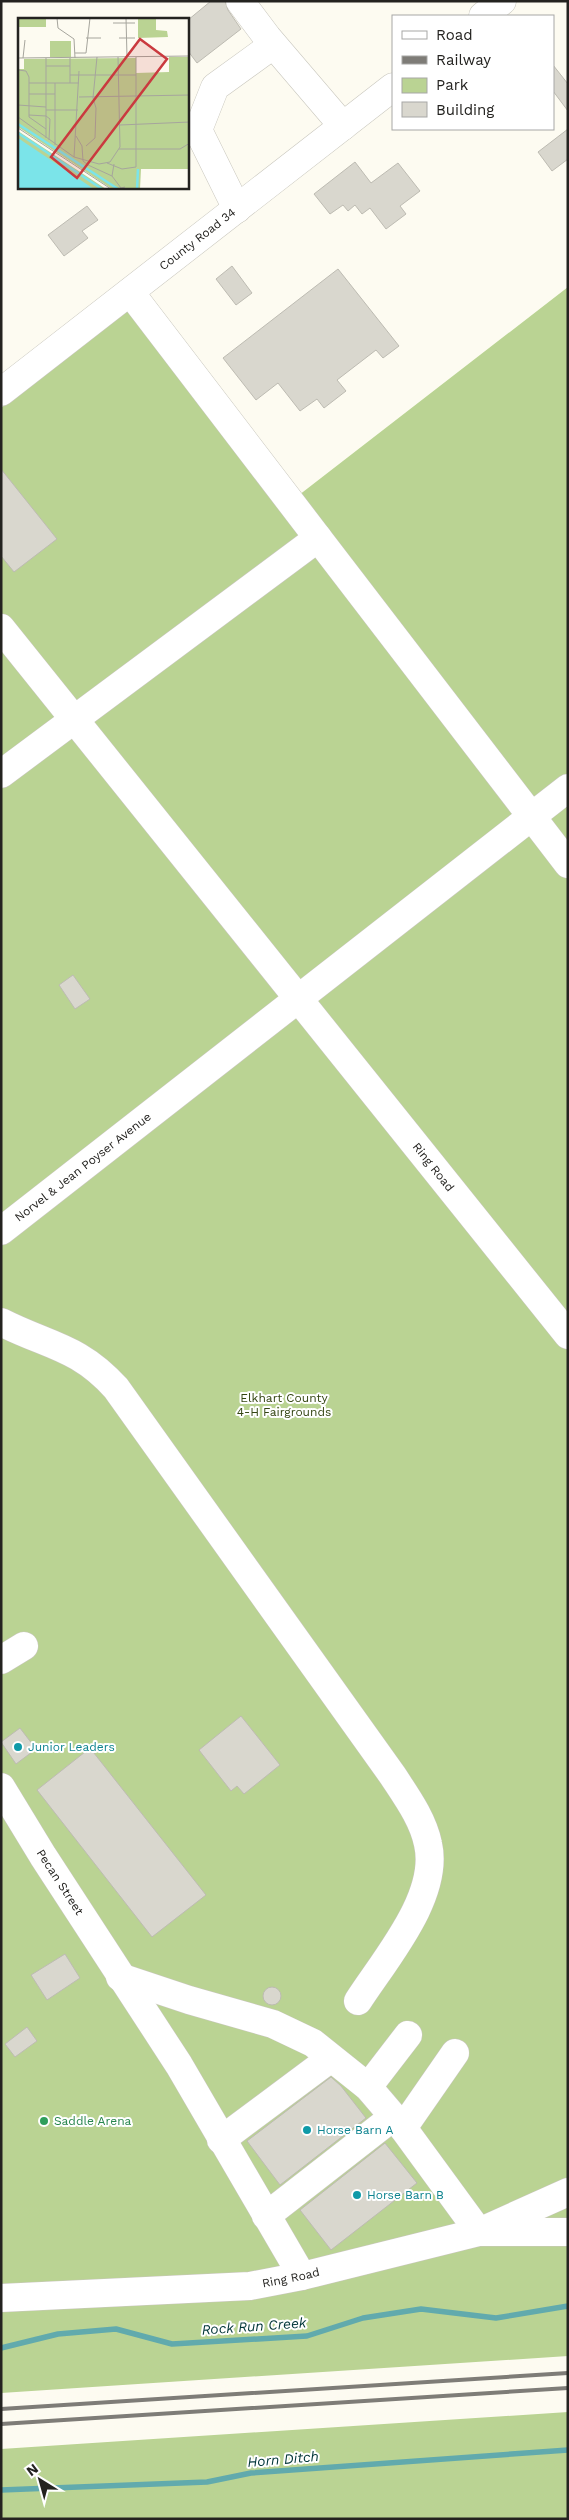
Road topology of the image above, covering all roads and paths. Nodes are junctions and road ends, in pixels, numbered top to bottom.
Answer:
1 (240, 1) edge
2 (502, 1) edge
3 (484, 15) edge
4 (274, 44) junction
5 (392, 88) edge
6 (343, 126) junction
7 (237, 209) junction
8 (130, 292) junction
9 (4, 383) edge
10 (318, 538) junction
11 (1, 628) edge
12 (75, 720) junction
13 (1, 774) edge
14 (568, 788) edge
15 (532, 816) junction
16 (568, 864) edge
17 (300, 1000) junction
18 (1, 1231) edge
19 (1, 1322) edge
20 (568, 1335) edge
21 (24, 1646) dead end
22 (1, 1660) edge
23 (1, 1787) edge
24 (120, 1977) junction
25 (358, 2001) dead end
26 (408, 2035) dead end
27 (455, 2053) dead end
28 (332, 2058) junction
29 (368, 2087) junction
30 (398, 2122) junction
31 (221, 2140) junction
32 (568, 2192) edge
33 (266, 2216) junction
34 (479, 2232) junction
35 (568, 2232) edge
36 (302, 2276) junction
37 (1, 2298) edge

1 - 4 street
2 - 3 street
4 - 6 street
4 - 7 street
5 - 6 street, County Road 34
6 - 7 street, County Road 34
7 - 8 street, County Road 34
8 - 9 street, County Road 34
8 - 10 street
10 - 12 street
10 - 15 street
11 - 12 street, Ring Road
12 - 13 street
12 - 17 street, Ring Road
14 - 15 street, Norvel & Jean Poyser Avenue
15 - 16 street
15 - 17 street, Norvel & Jean Poyser Avenue
17 - 18 street, Norvel & Jean Poyser Avenue
17 - 20 street, Ring Road
19 - 25 street
21 - 22 street
23 - 24 street, Pecan Street
24 - 28 street
24 - 31 street, Pecan Street
26 - 29 street
27 - 30 street
28 - 29 street
28 - 31 street
29 - 30 street
30 - 33 street
30 - 34 street
31 - 33 street, Pecan Street
32 - 34 street, Ring Road
33 - 36 street, Pecan Street
34 - 35 street
34 - 36 street, Ring Road
36 - 37 street, Ring Road

